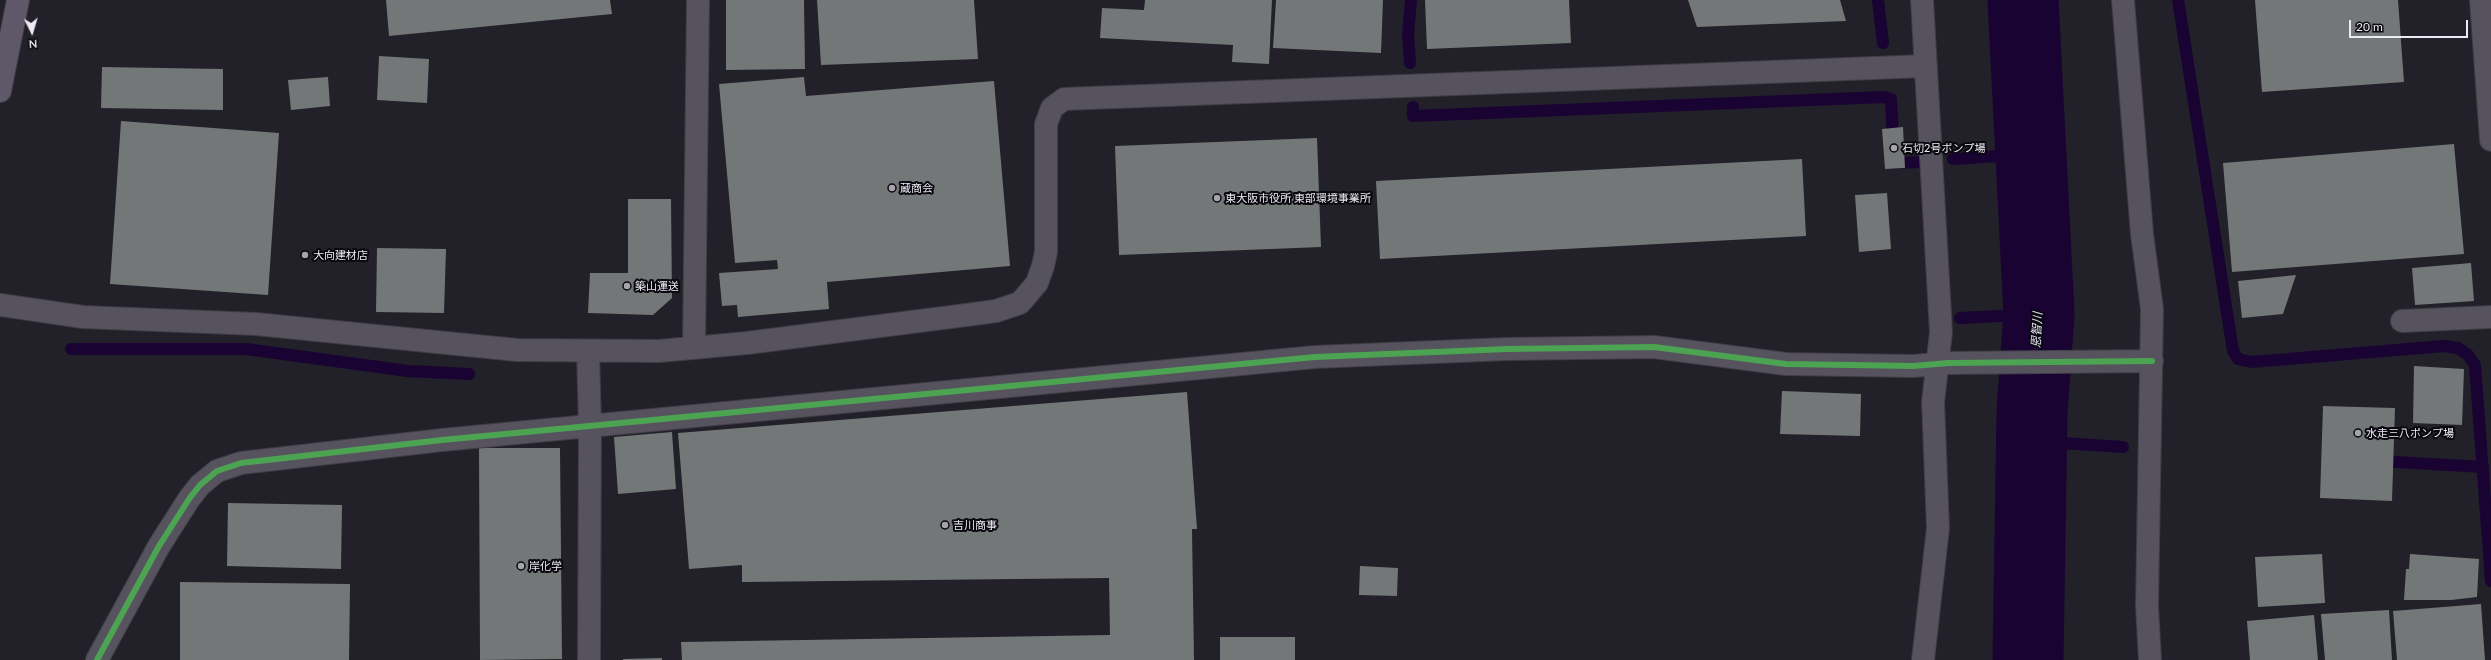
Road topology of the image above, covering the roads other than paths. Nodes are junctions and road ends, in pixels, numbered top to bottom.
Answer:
1 (18, 0) edge
2 (698, 0) edge
3 (1922, 0) edge
4 (2123, 0) edge
5 (2481, 0) edge
6 (1926, 66) junction
7 (0, 90) edge
8 (2491, 140) edge
9 (0, 305) edge
10 (2491, 317) edge
11 (2402, 321) dead end
12 (694, 348) junction
13 (588, 352) junction
14 (2143, 361) junction
15 (1943, 364) junction
16 (590, 426) junction
17 (97, 660) edge
18 (589, 660) edge
19 (1923, 660) edge
20 (2150, 660) edge

1 - 7 highway
2 - 12 street
3 - 6 street
4 - 14 street
5 - 8 street
6 - 12 street
6 - 15 street
9 - 13 street
10 - 11 street
12 - 13 street
13 - 16 street
14 - 15 street
14 - 20 street
15 - 16 street
15 - 19 street
16 - 17 street
16 - 18 street

